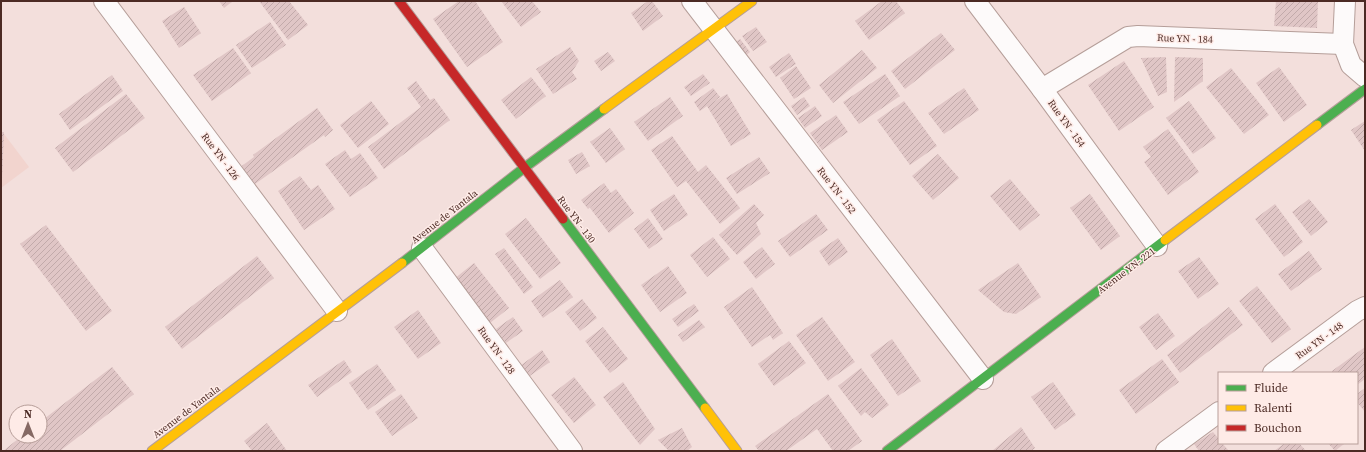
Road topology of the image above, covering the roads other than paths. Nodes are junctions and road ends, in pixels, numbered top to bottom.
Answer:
1 (104, 1) edge
2 (399, 1) edge
3 (692, 1) edge
4 (752, 1) edge
5 (975, 1) edge
6 (1345, 1) edge
7 (714, 30) junction
8 (1343, 44) junction
9 (1365, 77) edge
10 (1042, 89) junction
11 (1365, 89) edge
12 (524, 168) junction
13 (1157, 246) junction
14 (422, 248) junction
15 (1365, 307) edge
16 (338, 312) junction
17 (1274, 372) edge
18 (983, 379) junction
19 (1218, 413) edge
20 (152, 451) edge
21 (572, 451) edge
22 (737, 451) edge
23 (888, 451) edge
24 (1166, 451) edge

1 - 16 street, Rue YN - 126
2 - 12 street, Rue YN - 130
3 - 7 street, Rue YN - 152
4 - 7 street, Avenue de Yantala
5 - 10 street, Rue YN - 154
6 - 8 street
7 - 12 street, Avenue de Yantala
7 - 18 street, Rue YN - 152
8 - 9 street
8 - 10 street, Rue YN - 184
10 - 13 street, Rue YN - 154
11 - 13 street, Avenue YN- 221
12 - 14 street, Avenue de Yantala
12 - 22 street, Rue YN - 130
13 - 18 street, Avenue YN- 221
14 - 16 street, Avenue de Yantala
14 - 21 street, Rue YN - 128
15 - 17 street, Rue YN - 148
16 - 20 street, Avenue de Yantala
18 - 23 street, Avenue YN- 221
19 - 24 street

